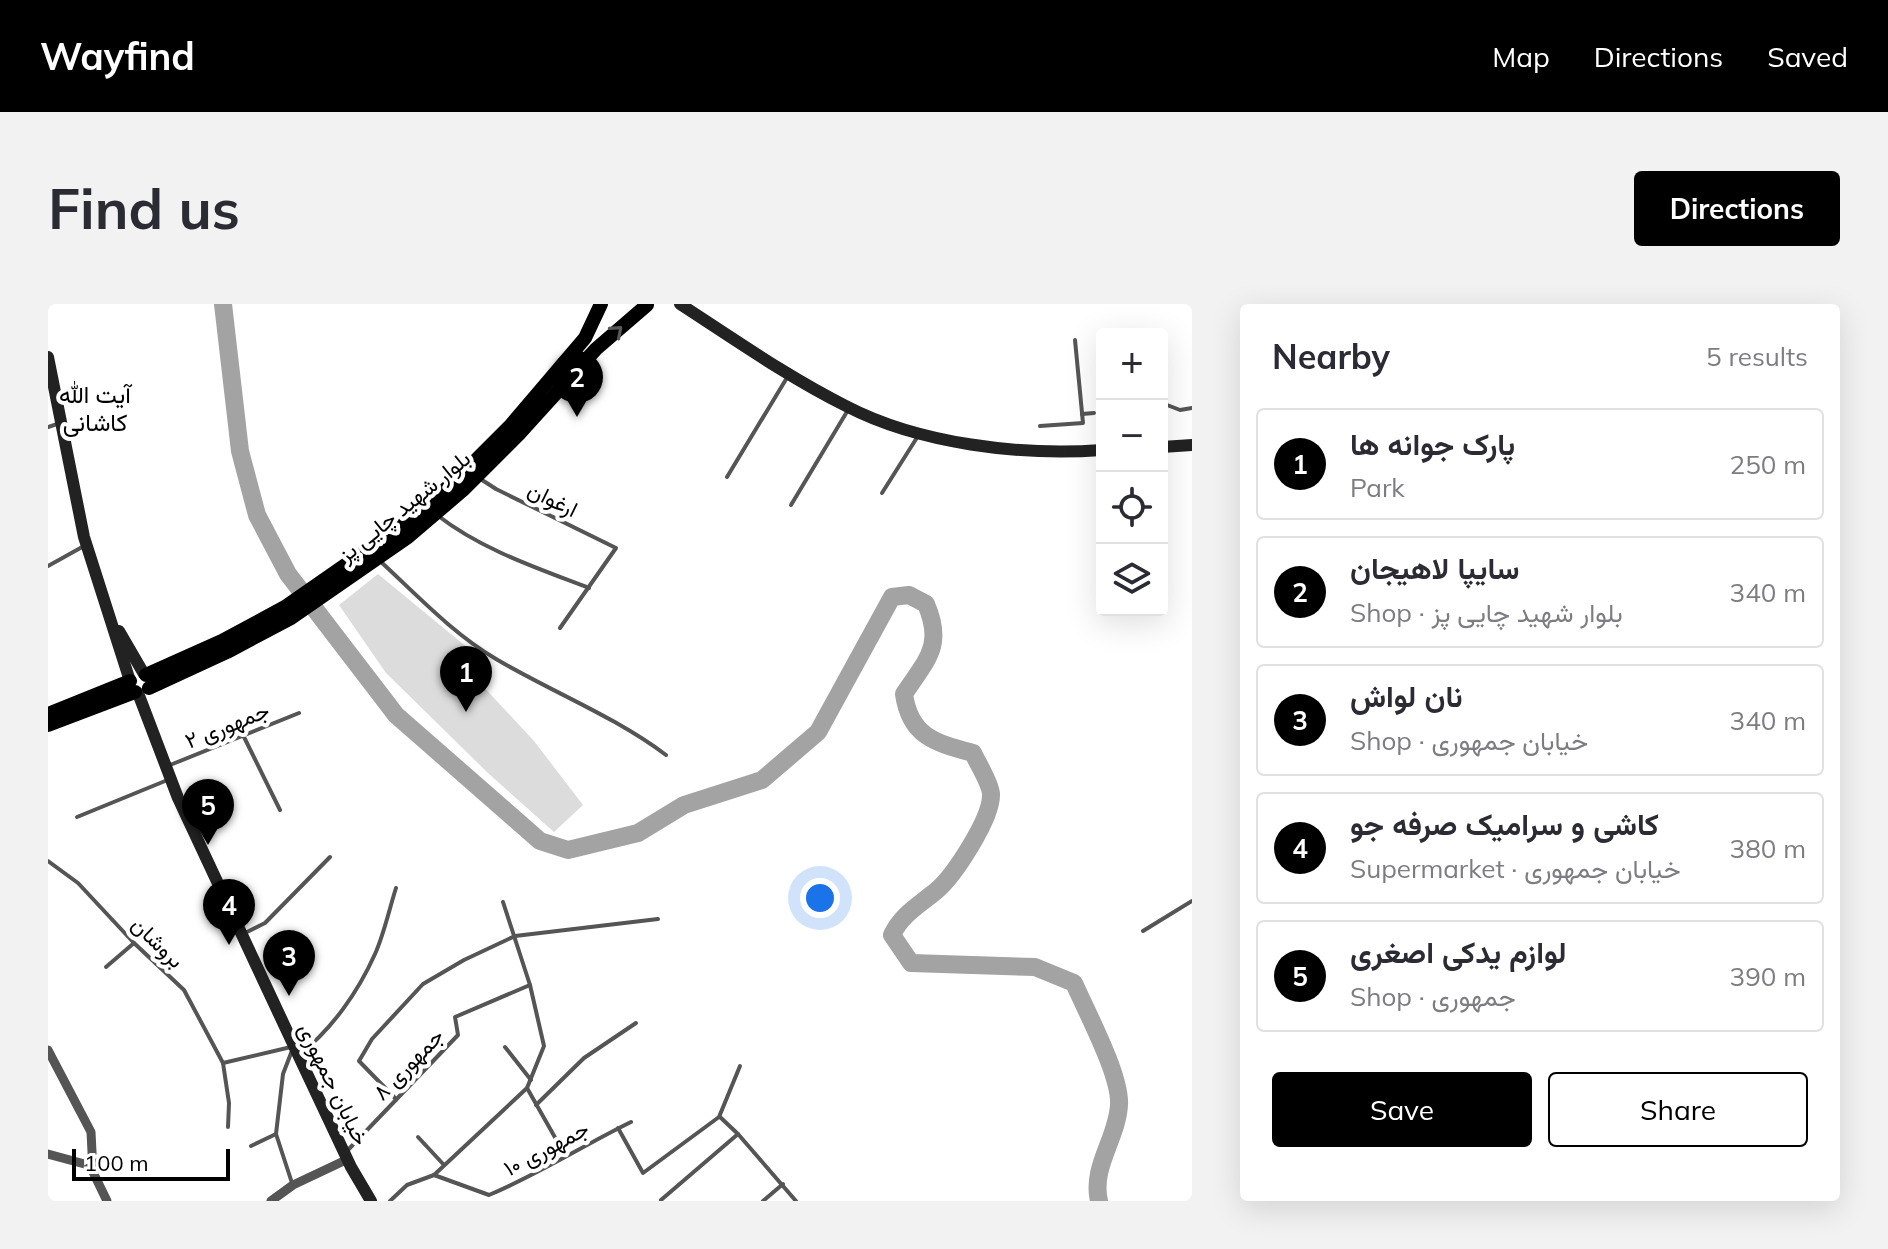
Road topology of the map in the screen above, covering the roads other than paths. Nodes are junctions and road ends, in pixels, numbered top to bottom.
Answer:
1 (601, 304) edge
2 (637, 304) edge
3 (649, 304) edge
4 (680, 304) edge
5 (1075, 340) dead end
6 (48, 357) edge
7 (789, 374) junction
8 (51, 385) edge
9 (1168, 406) edge
10 (849, 408) junction
11 (1192, 408) edge
12 (1094, 413) dead end
13 (1082, 414) junction
14 (54, 425) edge
15 (1040, 426) dead end
16 (919, 433) junction
17 (1192, 445) edge
18 (1168, 447) edge
19 (1096, 450) edge
20 (477, 476) junction
21 (727, 477) dead end
22 (882, 493) dead end
23 (791, 505) dead end
24 (435, 514) junction
25 (86, 545) junction
26 (378, 559) junction
27 (48, 566) edge
28 (330, 585) junction
29 (589, 588) junction
30 (560, 628) dead end
31 (141, 685) junction
32 (299, 713) dead end
33 (48, 714) edge
34 (48, 725) edge
35 (243, 735) junction
36 (666, 755) dead end
37 (170, 772) junction
38 (280, 810) dead end
39 (77, 817) dead end
40 (330, 857) dead end
41 (48, 861) edge
42 (396, 888) dead end
43 (1192, 901) edge
44 (503, 902) dead end
45 (658, 919) dead end
46 (1143, 931) dead end
47 (241, 935) junction
48 (515, 936) junction
49 (134, 943) junction
50 (106, 967) dead end
51 (530, 985) junction
52 (636, 1023) dead end
53 (505, 1047) dead end
54 (48, 1050) edge
55 (296, 1051) junction
56 (223, 1063) junction
57 (740, 1066) dead end
58 (531, 1080) junction
59 (527, 1088) junction
60 (396, 1099) junction
61 (536, 1105) junction
62 (719, 1117) junction
63 (631, 1122) dead end
64 (228, 1127) dead end
65 (618, 1128) junction
66 (276, 1134) junction
67 (738, 1134) junction
68 (418, 1137) dead end
69 (251, 1146) dead end
70 (48, 1154) edge
71 (565, 1155) junction
72 (346, 1156) junction
73 (444, 1165) junction
74 (92, 1166) junction
75 (434, 1175) junction
76 (783, 1184) junction
77 (293, 1185) junction
78 (488, 1198) edge
79 (661, 1200) edge
80 (107, 1201) edge
81 (271, 1201) edge
82 (371, 1201) edge
83 (390, 1201) edge
84 (763, 1201) edge
85 (796, 1201) edge

1 - 28 main road, بلوار شهید چایی پز
2 - 3 main road
20 -> 3 main road, بلوار شهید چایی پز
4 - 7 main road
5 - 13 lane
6 - 8 main road, خیابان جمهوری
7 - 10 main road
7 - 21 lane
8 - 14 main road, خیابان جمهوری
9 - 11 lane
10 - 16 main road
10 - 23 lane
12 - 13 lane
13 - 15 lane
14 - 25 main road, خیابان جمهوری
16 - 19 main road
16 - 22 lane
17 - 18 main road
20 - 24 main road, بلوار شهید چایی پز
20 - 29 lane, ارغوان
24 - 26 main road, بلوار شهید چایی پز
24 - 29 lane
25 - 27 lane
25 - 31 main road, خیابان جمهوری
26 - 28 main road, بلوار شهید چایی پز
26 - 36 lane
28 - 31 main road, بلوار شهید چایی پز
29 - 30 lane
31 - 33 main road
31 - 34 main road
31 - 37 main road, خیابان جمهوری
32 - 35 lane, جمهوری ۲
35 - 37 lane, جمهوری ۲
35 - 38 lane
37 - 39 lane, جمهوری ۲
37 - 47 main road, خیابان جمهوری
40 - 47 lane
41 - 49 lane, بروشان
42 - 55 lane
43 - 46 lane
44 - 48 lane
45 - 48 lane
47 - 55 main road, خیابان جمهوری
48 - 51 lane
48 - 60 lane
49 - 50 lane
49 - 56 lane, بروشان
51 - 58 lane
51 - 60 lane, جمهوری ۸
52 - 61 lane
53 - 58 lane
54 - 74 street
55 - 56 lane
55 - 66 lane
55 - 72 main road, خیابان جمهوری
56 - 64 lane, بروشان
57 - 62 lane
58 - 59 lane
59 - 61 lane
59 - 73 lane
60 - 72 lane, جمهوری ۸
61 - 71 lane
62 - 65 lane
62 - 67 lane
63 - 65 lane, جمهوری ۱۰
65 - 71 lane, جمهوری ۱۰
66 - 69 lane
66 - 77 lane
67 - 76 lane
67 - 79 lane
68 - 73 lane
70 - 74 street
71 - 78 lane, جمهوری ۱۰
72 - 77 street
72 - 82 main road, خیابان جمهوری
73 - 75 lane
74 - 80 street
75 - 78 lane, جمهوری ۱۰
75 - 83 lane
76 - 84 lane
76 - 85 lane
77 - 81 street

